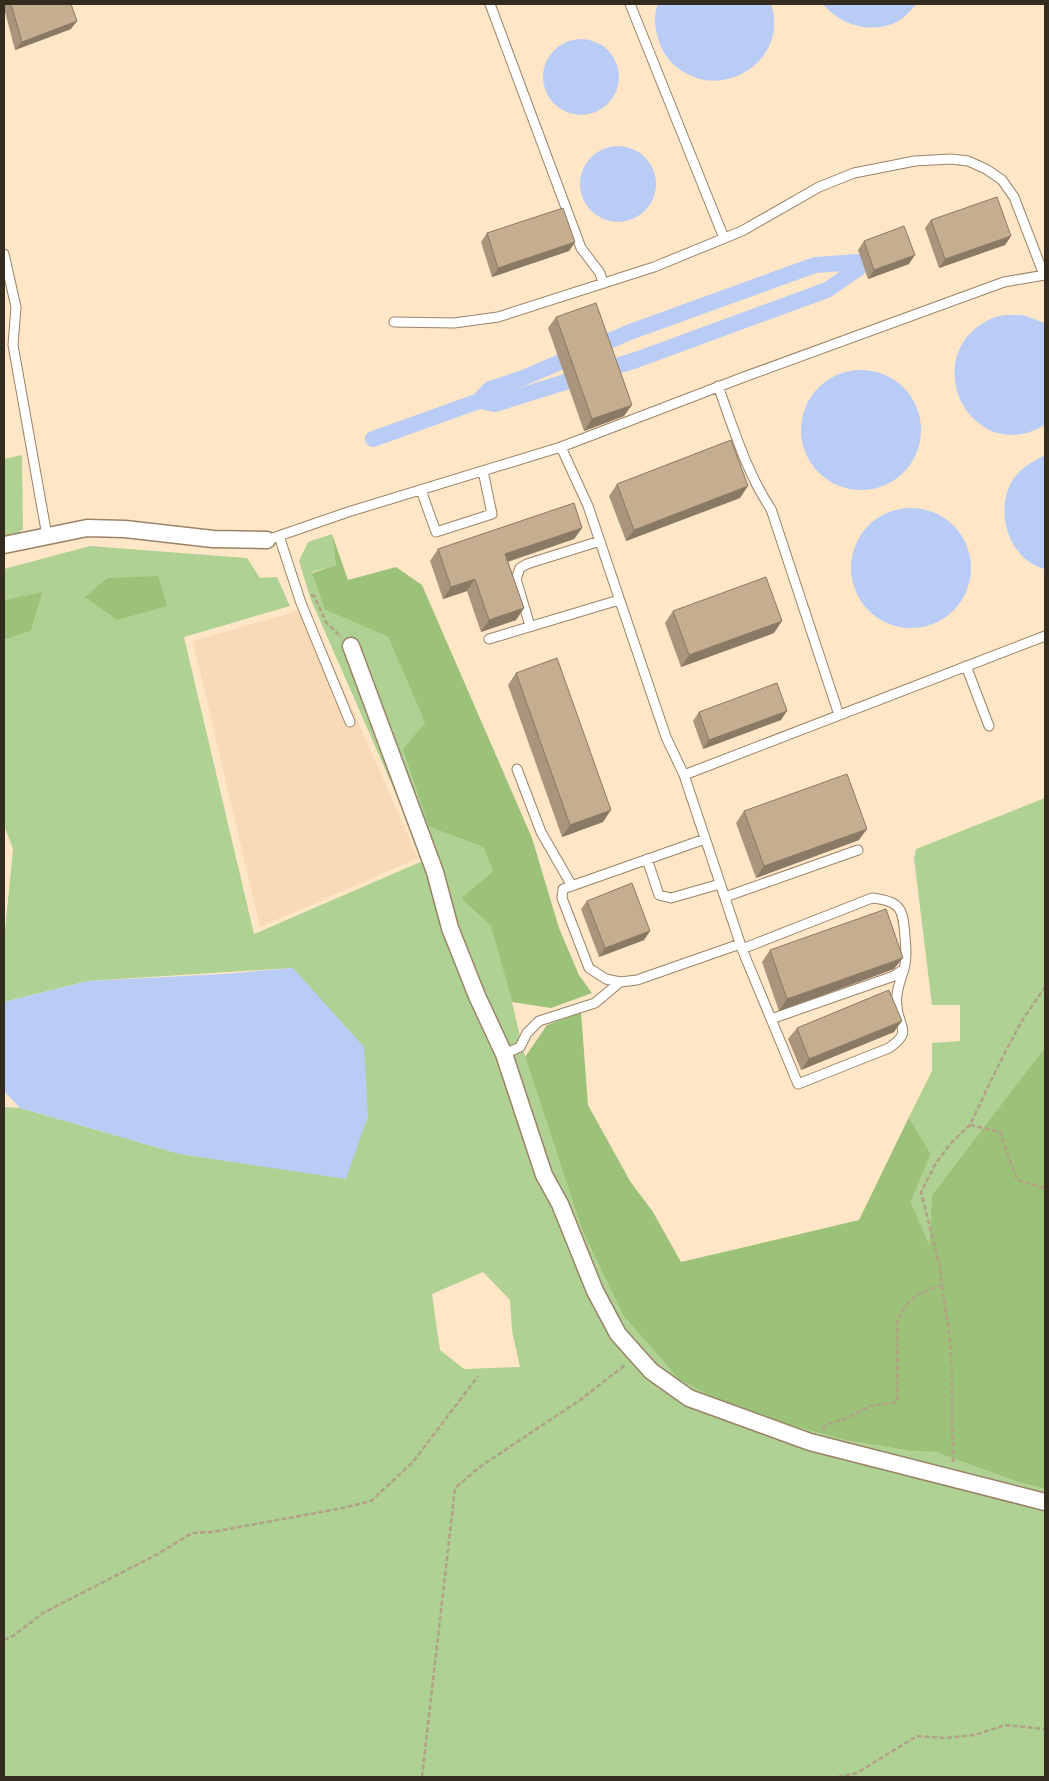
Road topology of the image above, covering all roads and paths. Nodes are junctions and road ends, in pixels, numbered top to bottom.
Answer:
1 (490, 4) edge
2 (630, 4) edge
3 (724, 238) junction
4 (4, 254) edge
5 (1044, 275) edge
6 (603, 283) junction
7 (394, 322) dead end
8 (718, 386) junction
9 (561, 447) junction
10 (483, 471) junction
11 (421, 490) junction
12 (47, 536) junction
13 (273, 538) junction
14 (600, 541) junction
15 (4, 544) edge
16 (298, 592) junction
17 (619, 600) junction
18 (530, 626) junction
19 (1045, 636) edge
20 (488, 639) dead end
21 (350, 646) joint
22 (966, 666) junction
23 (839, 715) junction
24 (350, 722) dead end
25 (989, 726) dead end
26 (517, 769) dead end
27 (684, 775) junction
28 (706, 838) junction
29 (858, 850) dead end
30 (647, 859) junction
31 (720, 884) junction
32 (572, 886) junction
33 (725, 897) junction
34 (741, 946) junction
35 (904, 969) junction
36 (620, 982) junction
37 (1045, 987) edge
38 (771, 1019) junction
39 (504, 1054) junction
40 (970, 1126) junction
41 (1045, 1188) edge
42 (942, 1285) junction
43 (637, 1355) junction
44 (478, 1376) dead end
45 (817, 1444) junction
46 (954, 1479) junction
47 (1045, 1502) edge
48 (4, 1640) edge
49 (1045, 1729) edge
50 (422, 1777) edge
51 (838, 1777) edge

1 - 6 lane
2 - 3 lane
3 - 5 lane
3 - 6 lane
4 - 12 lane
5 - 8 lane
6 - 7 lane
8 - 9 lane
8 - 23 lane
9 - 10 lane
9 - 14 lane
10 - 11 lane
10 - 11 lane
11 - 13 lane
12 - 13 street
12 - 15 street
13 - 16 lane
14 - 17 lane
14 - 18 lane
16 - 21 path
16 - 24 lane
17 - 18 lane
17 - 27 lane
18 - 20 lane
19 - 22 lane
21 - 39 street
22 - 23 lane
22 - 25 lane
23 - 27 lane
26 - 32 lane
27 - 28 lane
28 - 30 lane
28 - 31 lane
29 - 33 lane
30 - 31 lane
30 - 32 lane
31 - 33 lane
32 - 36 lane
33 - 34 lane
34 - 35 lane
34 - 36 lane
34 - 38 lane
35 - 38 lane
35 - 38 lane
36 - 39 lane
37 - 40 path
39 - 43 street
40 - 41 path
40 - 42 path
42 - 45 path
42 - 46 path
43 - 45 street
43 - 50 path
44 - 48 path
45 - 46 street
46 - 47 street
49 - 51 path

